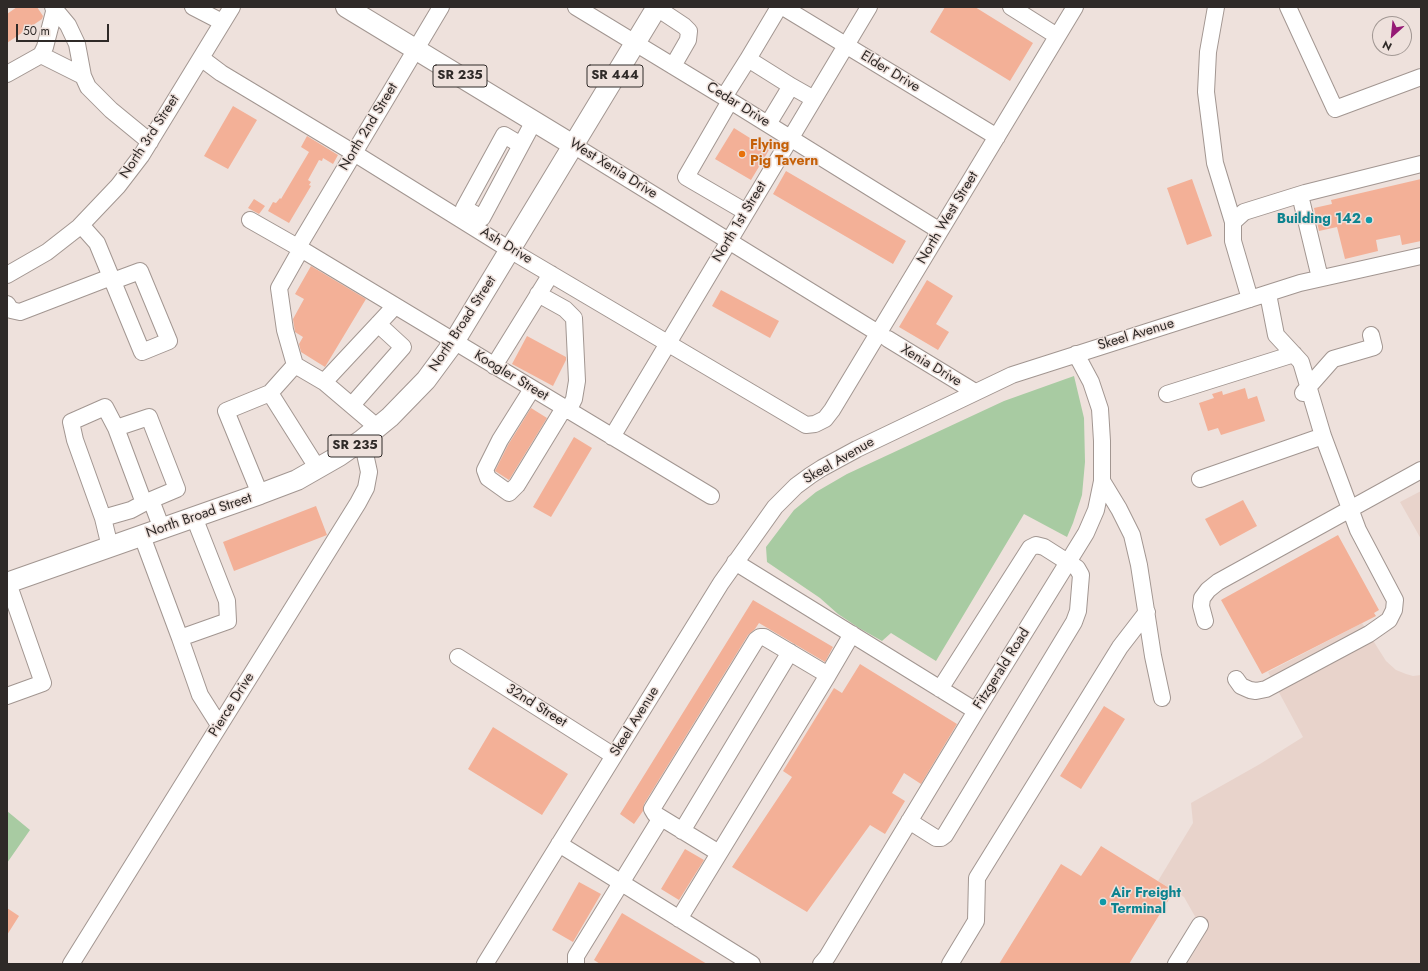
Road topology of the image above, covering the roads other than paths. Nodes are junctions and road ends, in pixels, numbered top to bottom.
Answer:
1 (193, 7) edge
2 (232, 7) edge
3 (346, 7) edge
4 (441, 7) edge
5 (576, 7) edge
6 (779, 7) edge
7 (783, 7) edge
8 (868, 7) edge
9 (1011, 7) edge
10 (1075, 7) edge
11 (1216, 7) edge
12 (1288, 7) edge
13 (54, 8) edge
14 (657, 8) edge
15 (222, 22) junction
16 (1057, 36) junction
17 (636, 43) junction
18 (846, 45) junction
19 (416, 49) junction
20 (41, 55) junction
21 (201, 58) junction
22 (748, 59) junction
23 (674, 66) junction
24 (7, 74) edge
25 (84, 76) junction
26 (1421, 77) edge
27 (791, 86) junction
28 (727, 99) junction
29 (814, 99) junction
30 (534, 121) junction
31 (768, 124) junction
32 (997, 136) junction
33 (790, 138) junction
34 (150, 142) junction
35 (573, 145) junction
36 (354, 153) junction
37 (1421, 164) edge
38 (1300, 195) junction
39 (746, 212) junction
40 (250, 220) dead end
41 (1233, 222) junction
42 (480, 224) junction
43 (81, 225) junction
44 (940, 231) junction
45 (729, 241) junction
46 (299, 248) junction
47 (510, 250) junction
48 (1421, 256) edge
49 (550, 274) junction
50 (7, 275) edge
51 (1320, 278) junction
52 (112, 279) junction
53 (538, 294) junction
54 (1268, 294) junction
55 (1250, 299) junction
56 (7, 304) edge
57 (395, 306) junction
58 (378, 324) junction
59 (1371, 335) dead end
60 (883, 336) junction
61 (454, 342) junction
62 (668, 344) junction
63 (1076, 354) junction
64 (1294, 354) junction
65 (295, 365) junction
66 (494, 366) junction
67 (324, 382) junction
68 (532, 388) junction
69 (975, 392) junction
70 (1305, 392) junction
71 (270, 393) junction
72 (1168, 394) dead end
73 (352, 405) junction
74 (566, 409) junction
75 (815, 424) joint
76 (377, 427) junction
77 (116, 428) junction
78 (1323, 436) junction
79 (612, 437) junction
80 (362, 440) junction
81 (318, 469) junction
82 (1421, 470) edge
83 (1200, 479) dead end
84 (1102, 481) junction
85 (260, 494) junction
86 (711, 496) dead end
87 (147, 501) junction
88 (1350, 509) junction
89 (194, 517) junction
90 (103, 518) junction
91 (162, 529) junction
92 (142, 536) junction
93 (110, 547) junction
94 (735, 562) junction
95 (1068, 562) junction
96 (8, 583) edge
97 (1146, 612) junction
98 (19, 617) junction
99 (1205, 621) dead end
100 (852, 634) junction
101 (180, 638) junction
102 (790, 652) junction
103 (458, 657) dead end
104 (828, 675) junction
105 (1236, 679) dead end
106 (7, 687) edge
107 (940, 689) junction
108 (7, 696) edge
109 (1162, 698) dead end
110 (976, 711) junction
111 (219, 725) junction
112 (614, 756) junction
113 (661, 818) junction
114 (909, 821) junction
115 (682, 831) junction
116 (559, 844) junction
117 (719, 853) junction
118 (621, 883) junction
119 (679, 918) junction
120 (1200, 925) dead end
121 (71, 964) edge
122 (485, 964) edge
123 (576, 964) edge
124 (752, 964) edge
125 (820, 964) edge
126 (950, 964) edge
127 (1176, 964) edge

1 - 15 street
2 - 15 street, North 3rd Street
3 - 19 main road, West Xenia Drive / SR 235
4 - 19 street, North 2nd Street
5 - 17 street, Cedar Drive
6 - 22 street
7 - 18 street, Elder Drive
8 - 18 street, North 1st Street
9 - 16 street
10 - 16 street, North West Street
11 - 41 street
12 - 26 street
13 - 20 street
13 - 25 street
14 - 17 main road, North Broad Street / SR 444
14 - 23 street
15 - 21 street, North 3rd Street
16 - 32 street, North West Street
17 - 23 street, Cedar Drive
17 - 35 main road, North Broad Street / SR 444
18 - 29 street, North 1st Street
18 - 32 street, Elder Drive
19 - 30 main road, West Xenia Drive / SR 235
19 - 36 street, North 2nd Street
20 - 24 street
20 - 25 street
21 - 34 street, North 3rd Street
21 - 36 street, Ash Drive
22 - 27 street
22 - 28 street
23 - 28 street, Cedar Drive
25 - 34 street
27 - 29 street
27 - 31 street
28 - 31 street, Cedar Drive
28 - 39 street
29 - 33 street, North 1st Street
30 - 35 main road, West Xenia Drive / SR 235
30 - 42 street
31 - 33 street, Cedar Drive
32 - 44 street, North West Street
33 - 39 street, North 1st Street
33 - 44 street, Cedar Drive
34 - 43 street, North 3rd Street
35 - 45 street, West Xenia Drive
35 - 47 main road, North Broad Street / SR 235
36 - 42 street, Ash Drive
36 - 46 street, North 2nd Street
37 - 38 street
38 - 41 street
38 - 51 street
39 - 45 street, North 1st Street
40 - 46 street, Koogler Street
41 - 55 street
42 - 47 street, Ash Drive
43 - 50 street, North 3rd Street
43 - 52 street
44 - 60 street, North West Street
45 - 60 street, West Xenia Drive
45 - 62 street, North 1st Street
46 - 57 street, Koogler Street
46 - 65 street, North 2nd Street
47 - 49 street, Ash Drive
47 - 61 main road, North Broad Street / SR 235
48 - 51 street, Skeel Avenue
49 - 53 street
49 - 62 street, Ash Drive
51 - 54 street, Skeel Avenue
52 - 52 street
52 - 56 street
53 - 66 street
53 - 74 street
54 - 55 street, Skeel Avenue
54 - 64 street
55 - 63 street, Skeel Avenue
57 - 58 street
57 - 61 street, Koogler Street
58 - 67 street
58 - 73 street
59 - 70 street
60 - 69 street, Xenia Drive
60 - 75 street, North West Street
61 - 66 street, Koogler Street
61 - 76 main road, North Broad Street / SR 235
62 - 75 street, Ash Drive
62 - 79 street, North 1st Street
63 - 69 street, Skeel Avenue
63 - 84 street, Fitzgerald Road
64 - 70 street
64 - 72 street
65 - 67 street
65 - 71 street
66 - 68 street, Koogler Street
67 - 73 street
68 - 74 street, Koogler Street
68 - 74 street
69 - 94 street, Skeel Avenue
70 - 78 street
71 - 81 street
71 - 85 street
73 - 76 street
74 - 79 street, Koogler Street
76 - 80 main road, North Broad Street / SR 235
77 - 87 street
77 - 87 street
77 - 90 street
78 - 83 street
78 - 88 street
79 - 86 street, Koogler Street
80 - 81 main road, North Broad Street / SR 235
80 - 111 street, Pierce Drive
81 - 85 main road, North Broad Street / SR 235
82 - 88 street
84 - 95 street, Fitzgerald Road
84 - 97 street
85 - 89 main road, North Broad Street / SR 235
87 - 90 street
87 - 91 street
88 - 99 street
88 - 105 street
89 - 91 main road, North Broad Street / SR 235
89 - 101 street
90 - 93 street
91 - 92 main road, North Broad Street / SR 235
92 - 93 main road, North Broad Street / SR 235
92 - 101 street
93 - 96 main road, North Broad Street / SR 235
94 - 100 street
94 - 112 street, Skeel Avenue
95 - 107 street
95 - 110 street, Fitzgerald Road
95 - 114 street
96 - 98 street
97 - 109 street
97 - 126 street
98 - 106 street
98 - 108 street
100 - 104 street
100 - 107 street
101 - 111 street
102 - 104 street
102 - 113 street
102 - 115 street
103 - 112 street, 32nd Street
104 - 117 street
107 - 110 street
110 - 114 street, Fitzgerald Road
111 - 121 street, Pierce Drive
112 - 116 street, Skeel Avenue
113 - 115 street
113 - 118 street
114 - 125 street, Fitzgerald Road
115 - 117 street
116 - 118 street
116 - 122 street, Skeel Avenue
117 - 119 street
118 - 119 street
118 - 123 street
119 - 124 street
120 - 127 street

